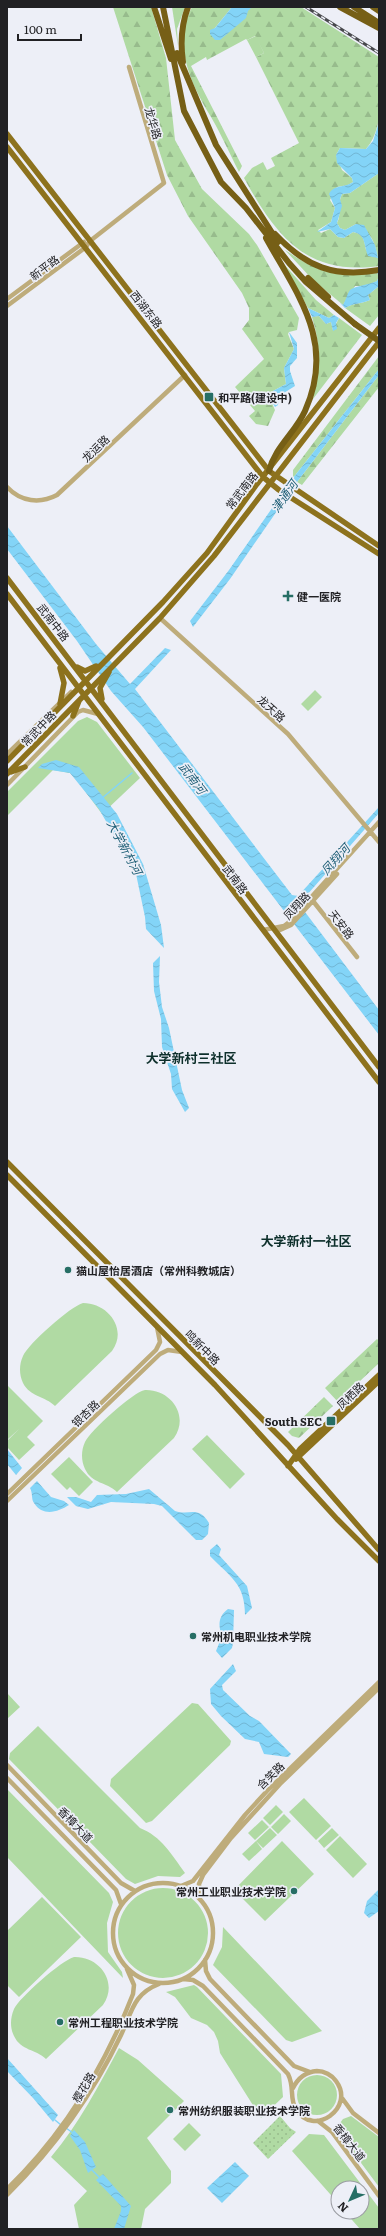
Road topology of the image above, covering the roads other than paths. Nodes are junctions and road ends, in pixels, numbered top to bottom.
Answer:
1 (154, 7) edge
2 (163, 7) edge
3 (167, 7) edge
4 (188, 7) edge
5 (340, 7) edge
6 (354, 7) edge
7 (373, 7) edge
8 (379, 11) edge
9 (379, 23) edge
10 (379, 28) edge
11 (129, 67) dead end
12 (186, 79) junction
13 (179, 84) junction
14 (7, 134) edge
15 (7, 146) edge
16 (164, 183) joint
17 (256, 211) junction
18 (254, 218) junction
19 (90, 241) junction
20 (84, 245) junction
21 (379, 270) edge
22 (7, 299) edge
23 (7, 306) edge
24 (355, 322) junction
25 (379, 328) edge
26 (379, 336) edge
27 (379, 342) edge
28 (185, 375) junction
29 (269, 471) junction
30 (263, 477) junction
31 (276, 477) junction
32 (270, 483) junction
33 (7, 487) edge
34 (379, 546) edge
35 (379, 554) edge
36 (7, 578) edge
37 (7, 594) edge
38 (160, 618) junction
39 (55, 658) junction
40 (73, 664) junction
41 (93, 670) junction
42 (85, 680) junction
43 (101, 681) junction
44 (77, 687) junction
45 (91, 688) junction
46 (81, 698) junction
47 (62, 700) junction
48 (58, 708) junction
49 (109, 711) junction
50 (98, 714) junction
51 (73, 716) junction
52 (7, 754) edge
53 (7, 761) edge
54 (25, 767) junction
55 (8, 773) edge
56 (7, 785) edge
57 (379, 822) edge
58 (379, 826) edge
59 (371, 832) junction
60 (379, 842) edge
61 (313, 901) junction
62 (307, 905) junction
63 (273, 929) junction
64 (263, 930) junction
65 (357, 958) dead end
66 (379, 1067) edge
67 (379, 1082) edge
68 (7, 1162) edge
69 (7, 1175) edge
70 (157, 1327) junction
71 (182, 1352) junction
72 (379, 1375) edge
73 (379, 1381) edge
74 (297, 1456) junction
75 (288, 1466) junction
76 (7, 1494) edge
77 (7, 1501) edge
78 (379, 1550) edge
79 (379, 1561) edge
80 (379, 1682) edge
81 (379, 1688) edge
82 (7, 1765) edge
83 (7, 1778) edge
84 (181, 1886) junction
85 (135, 1891) junction
86 (200, 1899) junction
87 (121, 1904) junction
88 (205, 1960) junction
89 (125, 1966) junction
90 (182, 1979) junction
91 (161, 1983) junction
92 (310, 2072) junction
93 (293, 2088) junction
94 (341, 2097) junction
95 (318, 2121) junction
96 (68, 2122) junction
97 (62, 2130) junction
98 (379, 2133) edge
99 (7, 2189) edge
100 (7, 2195) edge
101 (379, 2196) edge

1 - 13 highway
2 - 13 highway
3 - 12 highway
4 - 12 highway
5 - 10 highway
6 - 9 highway
7 - 8 highway
11 - 16 street, 龙华路
12 - 17 highway
13 - 18 highway
14 - 19 main road, 西湖东路
15 - 20 main road, 西湖东路
16 - 19 street, 新平路
17 - 21 highway
17 - 24 highway
18 - 24 highway
18 - 29 highway
19 - 20 street, 新平路
19 - 29 main road, 西湖东路
20 - 22 street, 新平路
20 - 23 street, 新平路
20 - 28 main road, 西湖东路
24 - 26 highway
24 - 27 highway, bridge
25 - 29 main road, 常武南路
27 - 31 main road, 常武南路
28 - 30 main road, 西湖东路
28 - 33 street, 龙运路
29 - 30 main road, 常武南路
29 - 31 main road, 西湖东路
30 - 32 main road, 西湖东路
30 - 41 main road, 常武南路
31 - 32 main road, 常武南路
31 - 34 main road, 西湖东路
32 - 35 main road, 西湖东路
32 - 38 main road, 常武南路
36 - 40 main road, 武南中路
37 - 39 main road, 武南中路
38 - 43 main road, 常武南路
38 - 59 street, 龙天路
39 - 44 main road, 武南中路
39 - 47 main road
40 - 41 main road
40 - 42 main road, 武南中路
41 - 42 main road
42 - 44 main road, 常武中路
42 - 45 main road, 武南路
43 - 45 main road
43 - 49 main road
44 - 46 main road, 武南路
44 - 47 street
44 - 48 main road, 常武中路
45 - 46 main road, 常武中路
45 - 49 main road, 武南路
46 - 50 main road, 武南路
46 - 51 main road
46 - 55 main road, 常武中路
47 - 48 main road
47 - 52 street
48 - 53 main road, 常武中路
49 - 63 main road, 武南路
50 - 51 street
50 - 64 main road, 武南路
51 - 54 street
54 - 55 main road
54 - 56 street
57 - 59 street, 凤翔路
58 - 59 street, 凤翔路
59 - 60 street
59 - 61 street, 凤翔路
59 - 62 street, 凤翔路
61 - 62 street, 凤翔路
61 - 65 street, 天安路
62 - 63 street, 凤翔路
63 - 64 street, 凤翔路
63 - 66 main road, 武南路
64 - 67 main road, 武南路
68 - 74 main road, 鸣新中路
69 - 70 main road, 鸣新中路
70 - 71 main road, 鸣新中路
70 - 76 street, 银杏路
71 - 75 main road, 鸣新中路
71 - 77 street, 银杏路
72 - 74 main road, 凤栖路
73 - 74 main road, 凤栖路
74 - 75 main road, 凤栖路
74 - 78 main road, 鸣新中路
75 - 79 main road, 鸣新中路
80 - 84 street, 含笑路
81 - 86 street, 含笑路
82 - 85 street, 香樟大道
83 - 87 street, 香樟大道
84 - 85 street
84 - 86 street
85 - 87 street
86 - 88 street
87 - 89 street
88 - 90 street
88 - 92 street
89 - 91 street
89 - 96 street, 樱花路
90 - 91 street
90 - 93 street
91 - 96 street, 樱花路
92 - 93 street
92 - 94 street
93 - 95 street
94 - 95 street
94 - 98 street, 香樟大道
95 - 101 street, 香樟大道
96 - 97 street, 樱花路
97 - 99 street, 樱花路
97 - 100 street, 樱花路

